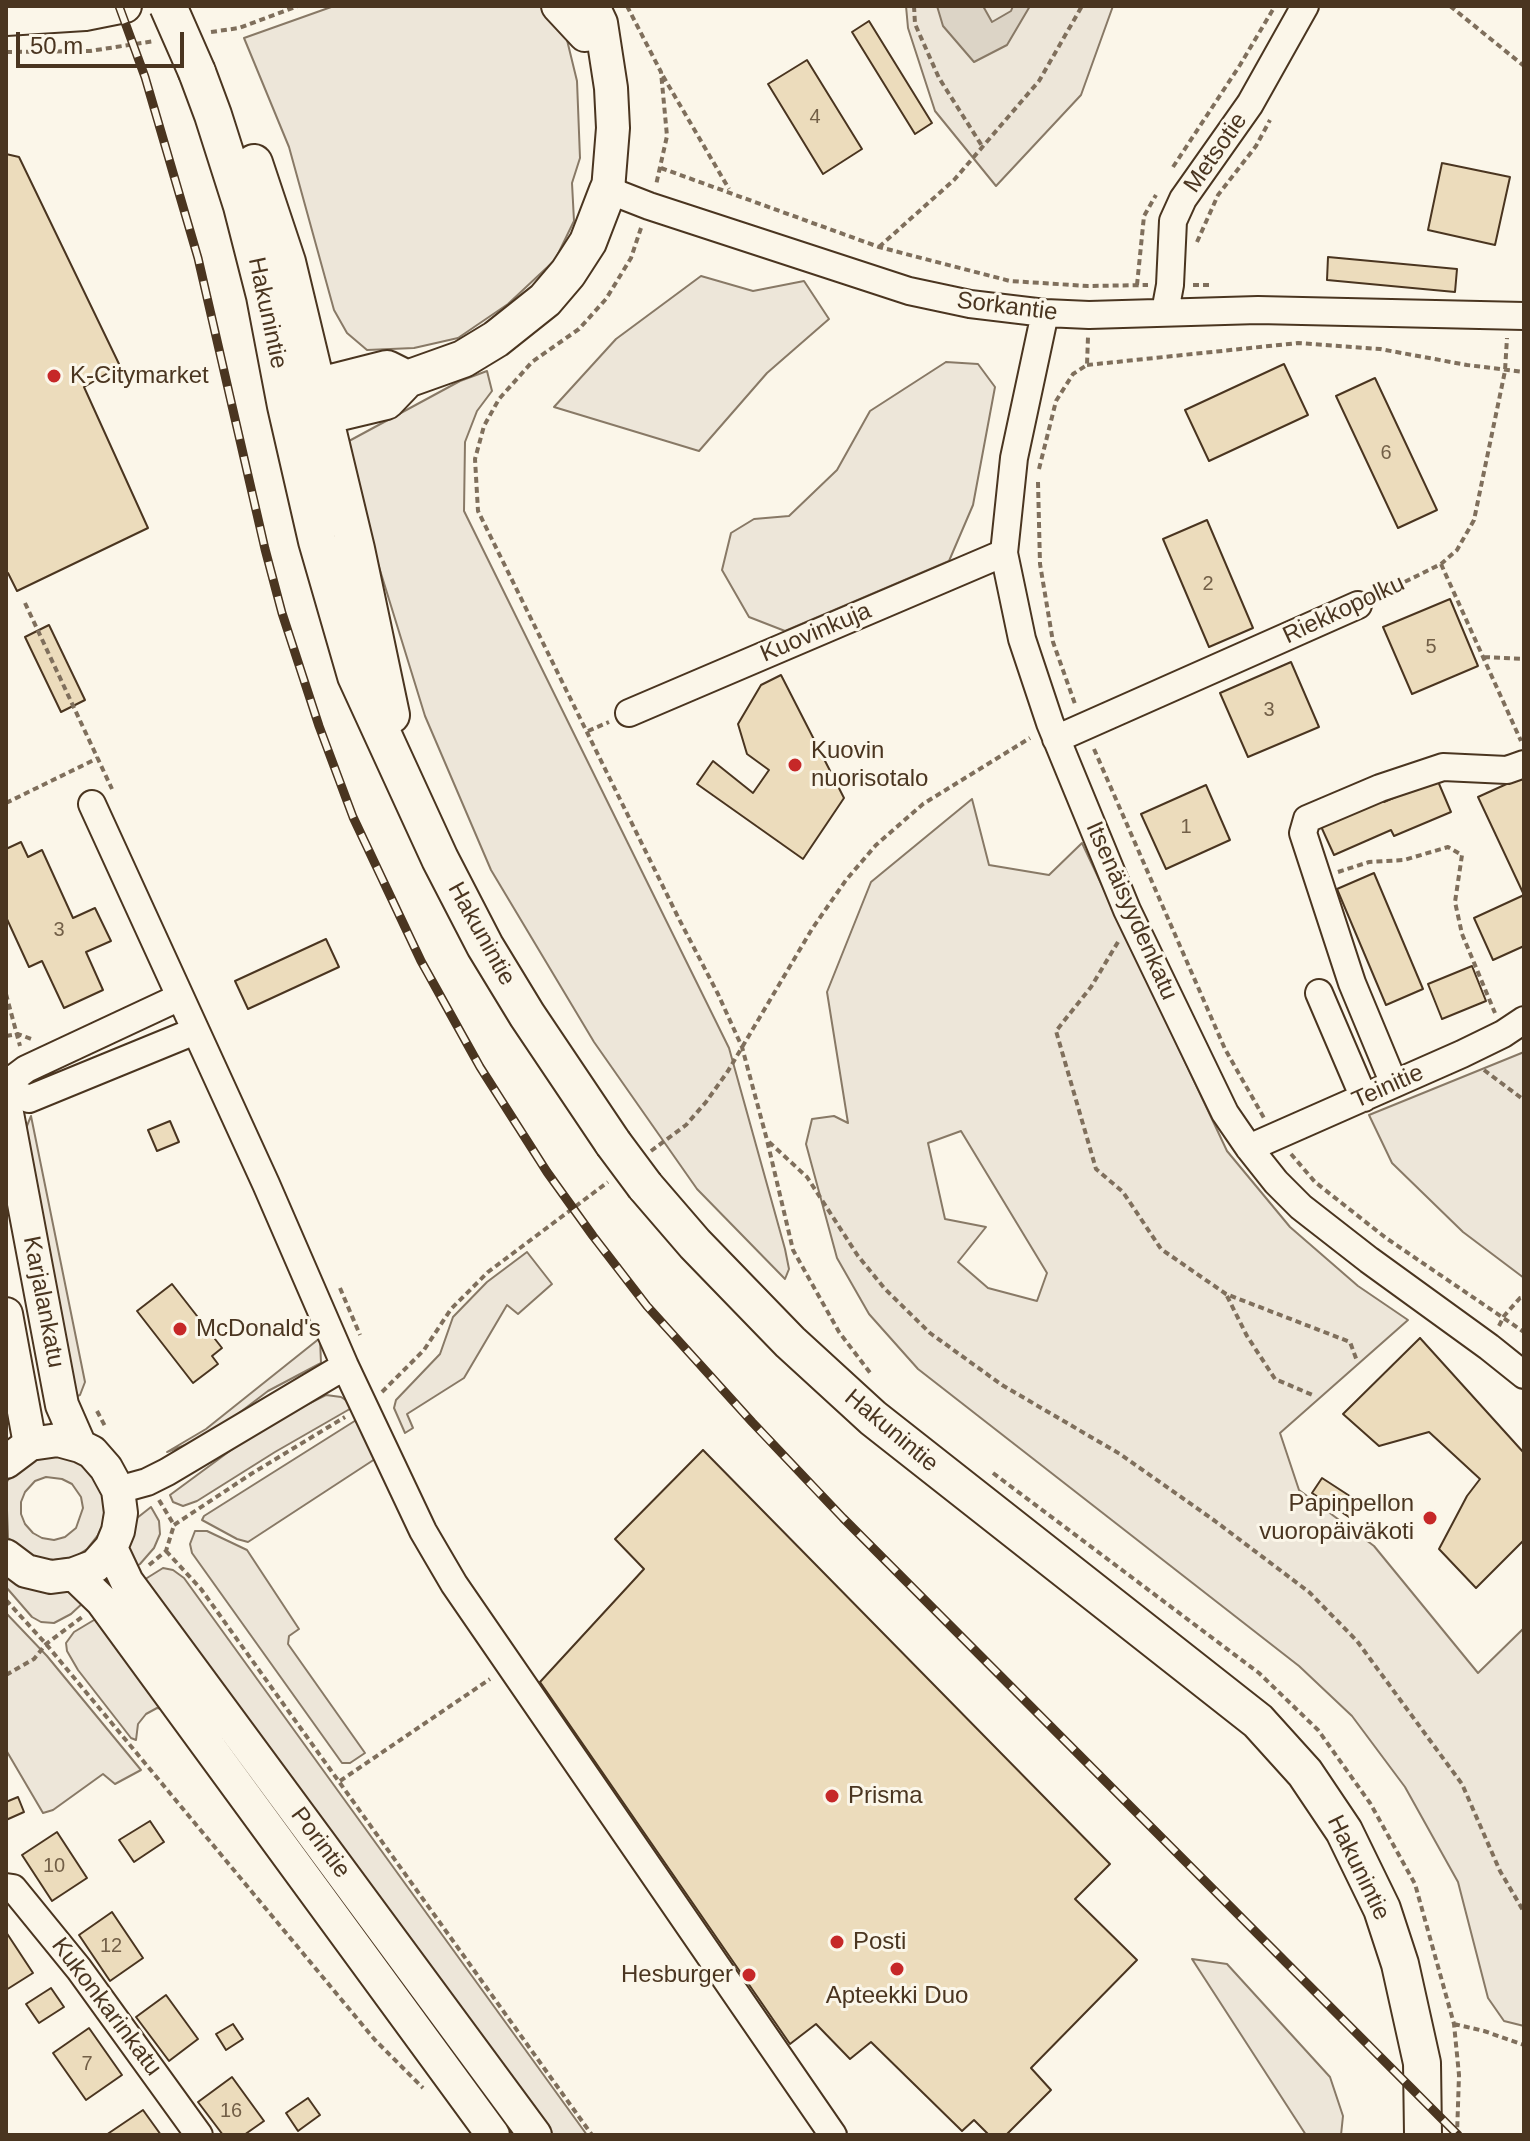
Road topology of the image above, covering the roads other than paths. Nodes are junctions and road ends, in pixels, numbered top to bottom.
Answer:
1 (125, 6) edge
2 (168, 6) edge
3 (190, 6) edge
4 (558, 6) edge
5 (570, 6) edge
6 (1305, 6) edge
7 (6, 19) edge
8 (589, 21) edge
9 (207, 69) junction
10 (608, 190) junction
11 (1165, 312) junction
12 (1045, 313) junction
13 (1524, 316) edge
14 (320, 401) junction
15 (286, 406) junction
16 (1004, 553) junction
17 (1358, 605) road end
18 (629, 713) dead end
19 (1056, 739) junction
20 (1524, 764) edge
21 (105, 802) road end
22 (415, 806) junction
23 (1319, 993) dead end
24 (180, 997) junction
25 (1514, 1027) edge
26 (195, 1031) junction
27 (1394, 1084) junction
28 (6, 1087) edge
29 (1364, 1098) junction
30 (6, 1108) edge
31 (1249, 1148) junction
32 (6, 1314) edge
33 (345, 1366) junction
34 (1524, 1375) edge
35 (80, 1446) junction
36 (18, 1453) edge
37 (118, 1490) junction
38 (111, 1548) junction
39 (6, 1556) edge
40 (74, 1574) junction
41 (6, 1887) edge
42 (1409, 2003) junction
43 (199, 2135) edge
44 (493, 2135) edge
45 (535, 2135) edge
46 (833, 2135) edge
47 (1398, 2135) edge
48 (1423, 2135) edge

1 - 7 main road
2 - 9 highway, Hakunintie, bridge
3 - 9 highway, Hakunintie
4 - 8 main road
5 - 8 main road
6 - 11 street, Metsotie
8 - 10 main road
9 - 14 highway, Hakunintie
9 - 15 highway, Hakunintie
10 - 12 street, Sorkantie
10 - 14 highway
11 - 12 street, Sorkantie
11 - 13 street, Sorkantie
12 - 16 street, Itsenäisyydenkatu
14 - 15 highway
14 - 22 highway, Hakunintie
15 - 22 highway, Hakunintie
16 - 18 street, Kuovinkuja
16 - 19 street, Itsenäisyydenkatu
17 - 19 street, Riekkopolku
19 - 31 street, Itsenäisyydenkatu
20 - 27 street
21 - 24 street
22 - 42 highway, Hakunintie, bridge
23 - 29 street
24 - 26 street
24 - 28 street
25 - 27 street, Teinitie
26 - 28 street
26 - 33 street
27 - 29 street, Teinitie
29 - 31 street, Teinitie
30 - 35 main road, Karjalankatu
31 - 34 street, Itsenäisyydenkatu
32 - 36 main road, Karjalankatu
33 - 37 street
33 - 46 street
35 - 36 main road
35 - 37 main road
37 - 38 main road
38 - 40 main road
38 - 45 main road, Porintie
39 - 40 main road
40 - 44 main road, Porintie
41 - 43 street, Kukonkarinkatu
42 - 47 highway, Hakunintie
42 - 48 highway, Hakunintie

